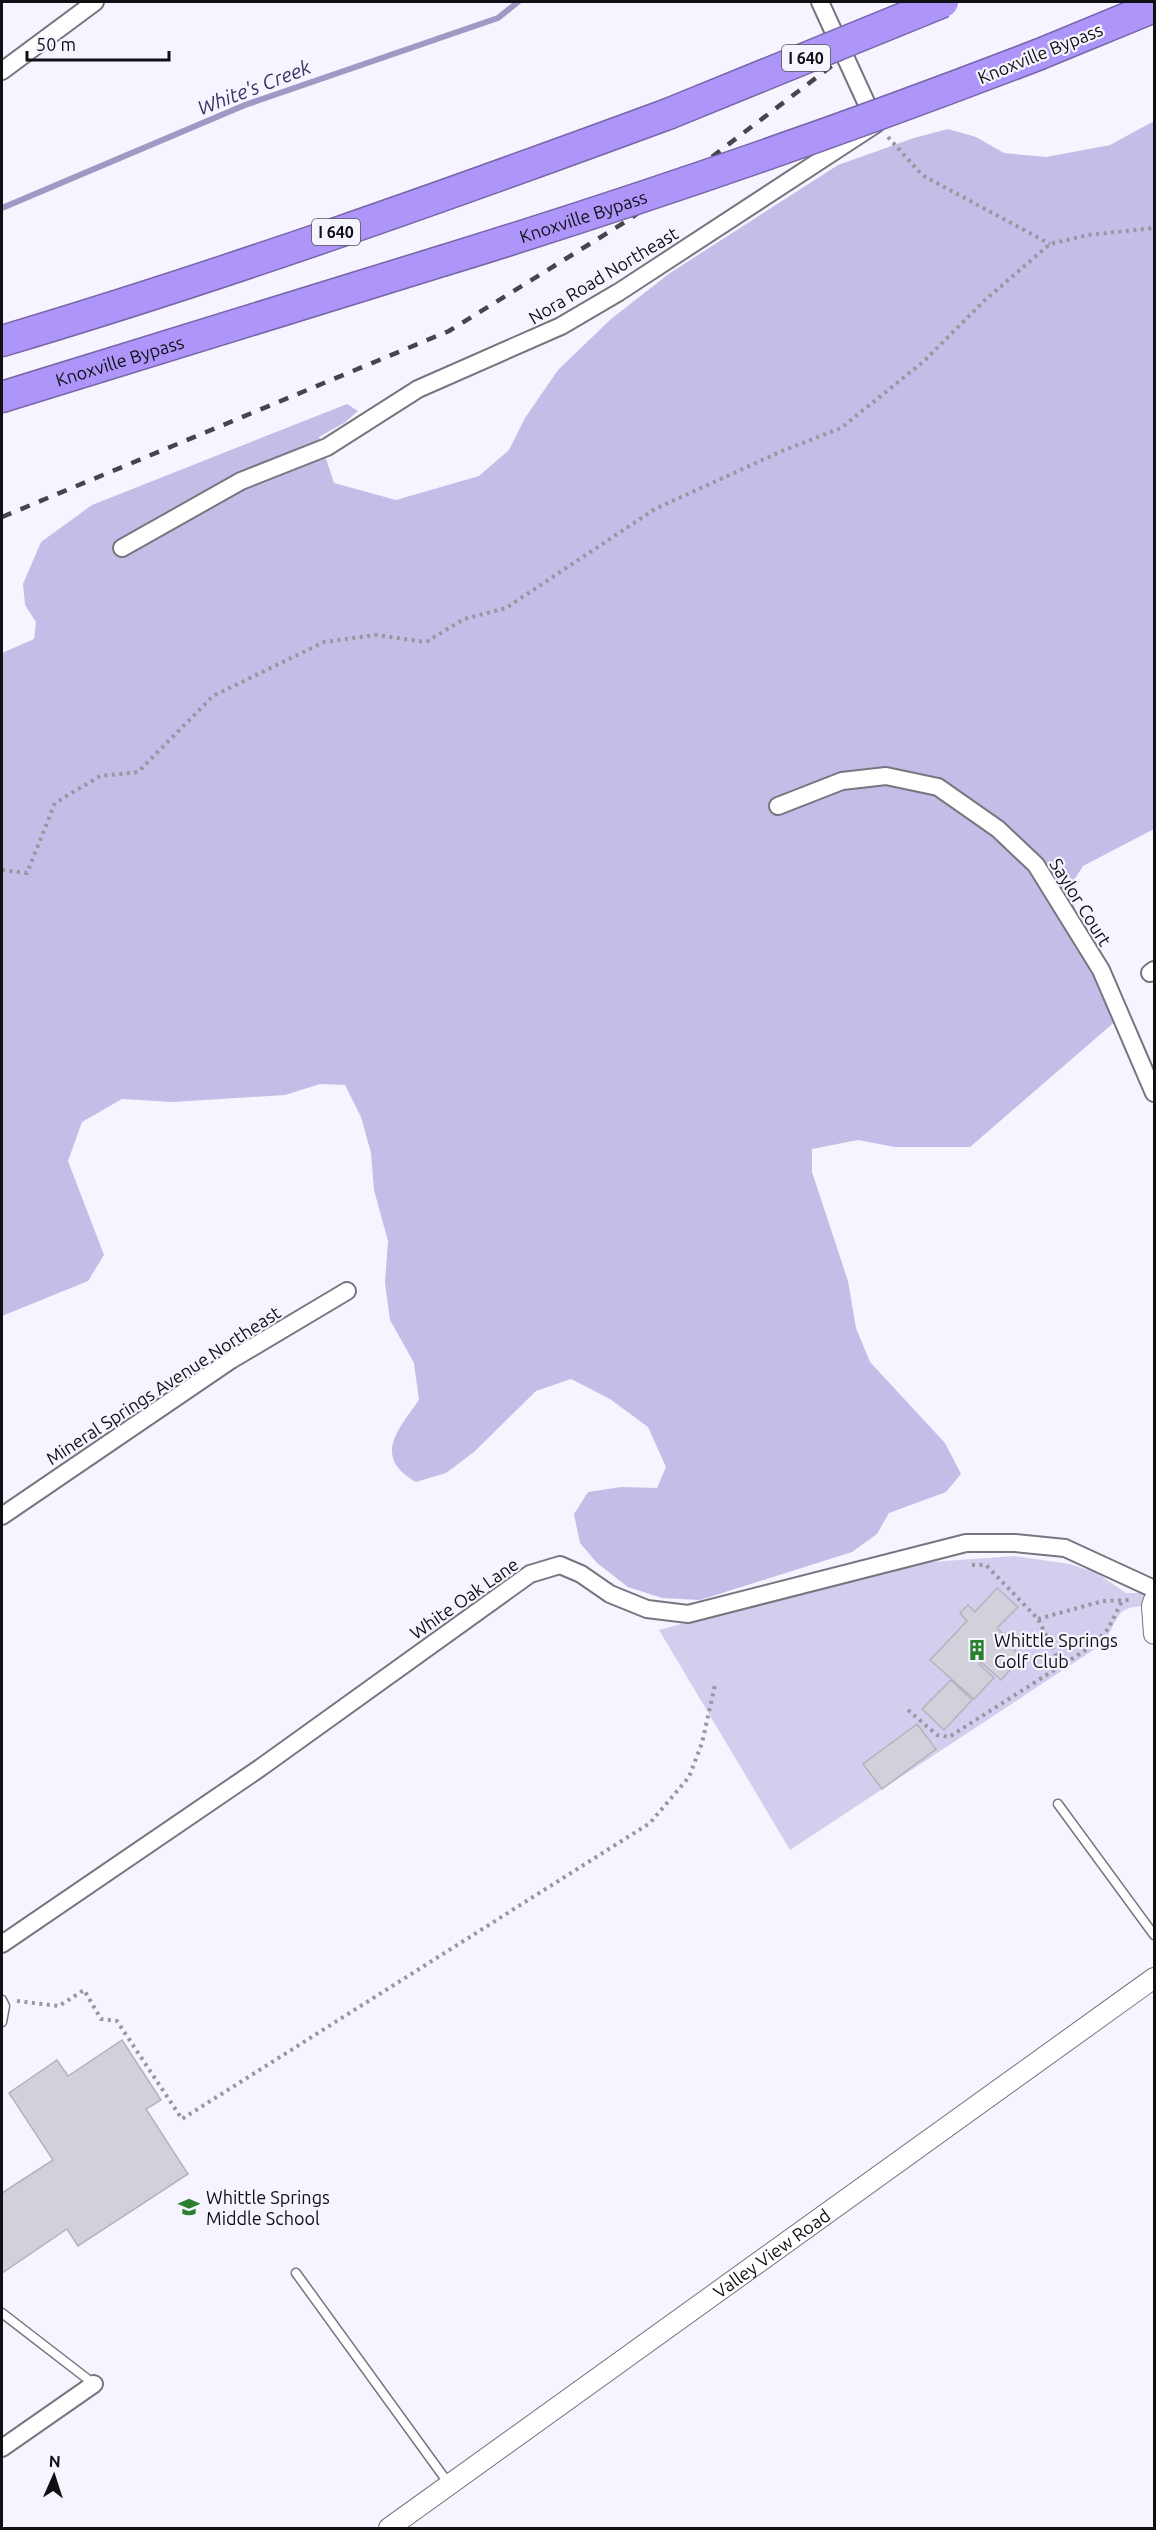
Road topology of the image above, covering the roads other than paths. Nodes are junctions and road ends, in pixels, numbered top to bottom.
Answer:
1 (95, 2) edge
2 (820, 2) edge
3 (943, 2) edge
4 (1155, 7) edge
5 (2, 71) edge
6 (332, 234) junction
7 (2, 322) edge
8 (2, 341) edge
9 (2, 397) edge
10 (122, 548) dead end
11 (778, 806) dead end
12 (1155, 1093) edge
13 (347, 1291) dead end
14 (2, 1516) edge
15 (1155, 1589) edge
16 (1155, 1600) edge
17 (1155, 1634) edge
18 (1058, 1804) dead end
19 (1155, 1935) edge
20 (2, 1944) edge
21 (1155, 1978) edge
22 (2, 2000) edge
23 (2, 2022) edge
24 (296, 2273) dead end
25 (2, 2313) edge
26 (94, 2384) joint
27 (2, 2448) edge
28 (450, 2485) junction
29 (389, 2529) edge

1 - 5 street
2 - 10 street, Nora Road Northeast
3 - 6 highway, I 640, bridge
4 - 9 highway, Knoxville Bypass, bridge
6 - 7 highway
6 - 8 highway, I 640
11 - 12 street, Saylor Court
13 - 14 street, Mineral Springs Avenue Northeast
15 - 20 street, White Oak Lane
16 - 17 street
18 - 19 lane
21 - 28 street, Valley View Road
22 - 23 lane
24 - 28 lane
25 - 26 lane
26 - 27 street
28 - 29 street, Valley View Road

